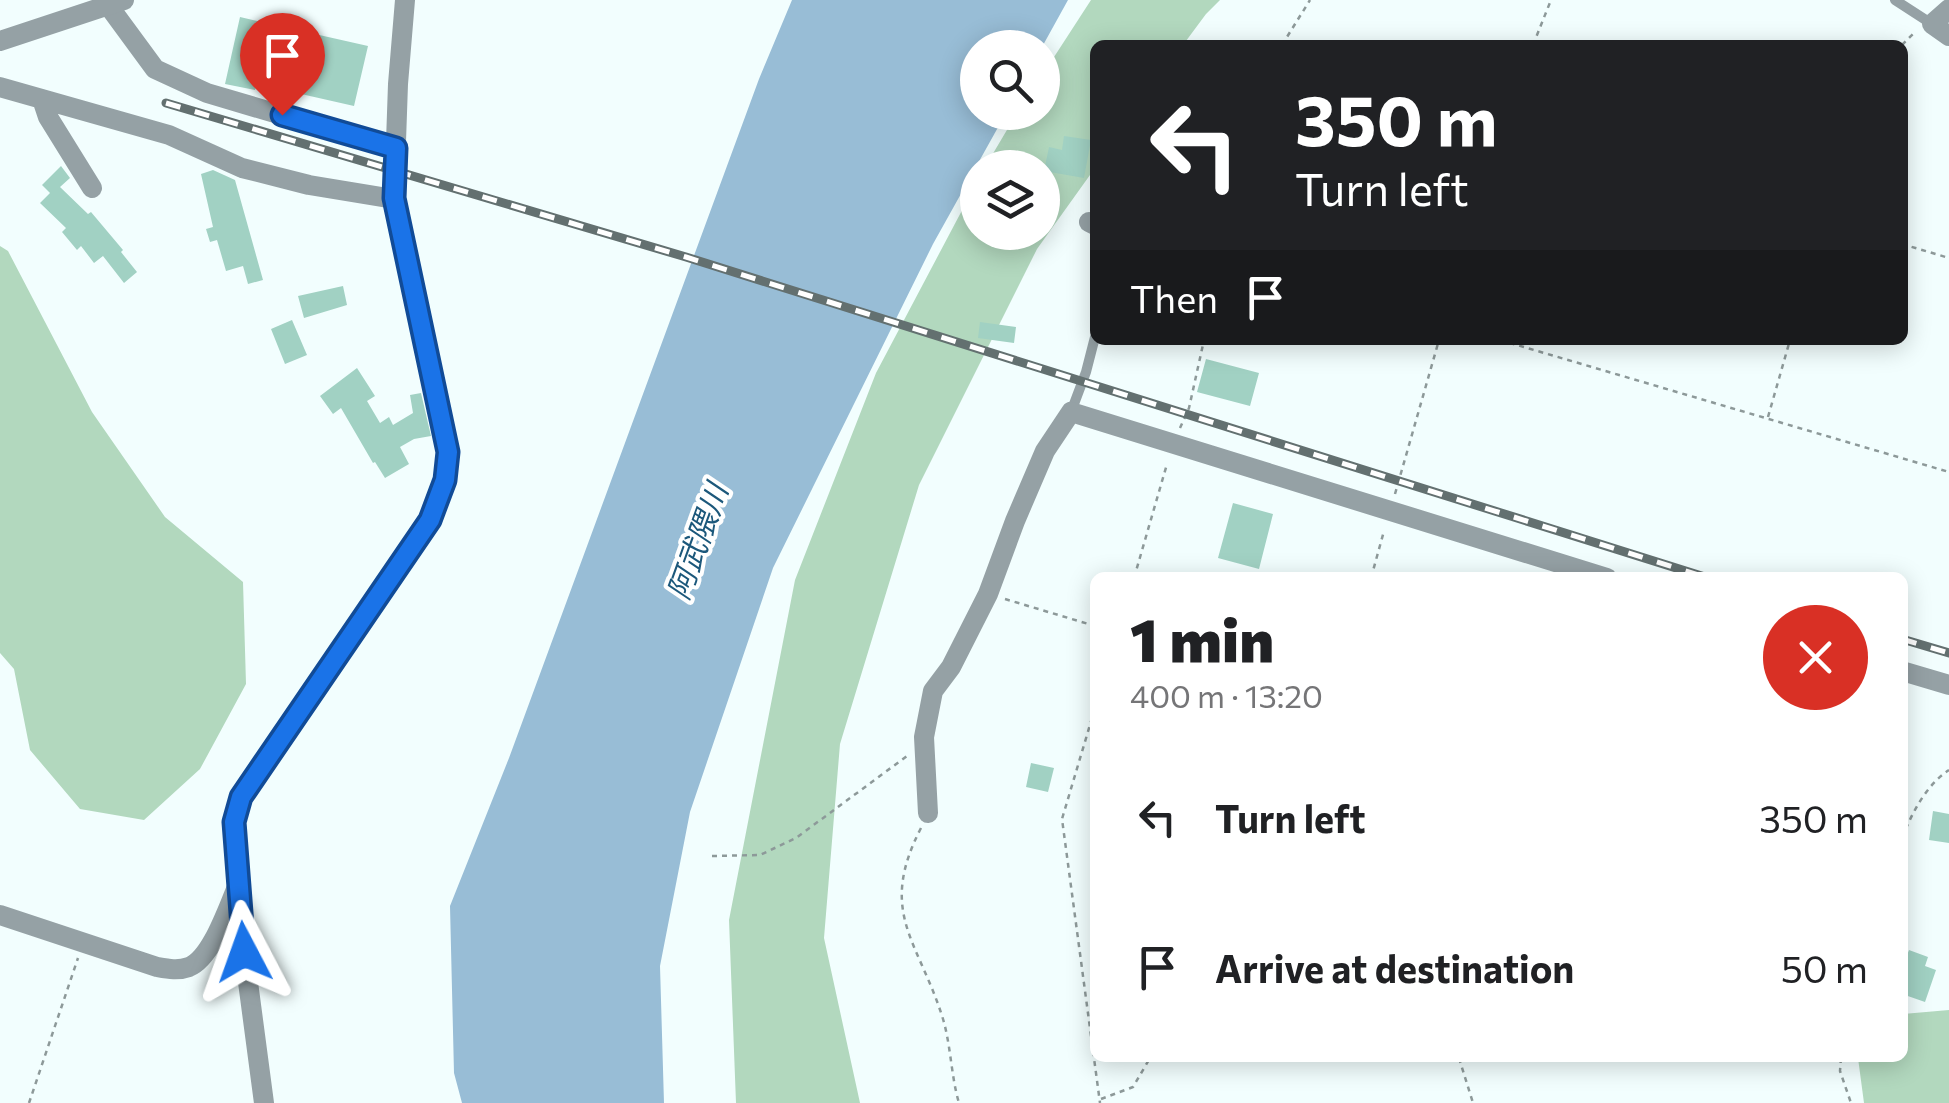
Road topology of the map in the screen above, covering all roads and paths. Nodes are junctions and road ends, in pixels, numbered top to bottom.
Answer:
1 (405, 0) edge
2 (1310, 0) edge
3 (1551, 0) edge
4 (1895, 0) edge
5 (116, 2) edge
6 (1949, 9) edge
7 (1940, 30) edge
8 (1285, 40) edge
9 (1535, 40) edge
10 (0, 41) edge
11 (0, 88) edge
12 (42, 99) junction
13 (396, 148) junction
14 (92, 188) dead end
15 (394, 198) junction
16 (1908, 246) edge
17 (1949, 258) edge
18 (1092, 345) edge
19 (1439, 345) edge
20 (1517, 345) edge
21 (1789, 345) edge
22 (1071, 412) junction
23 (1768, 418) junction
24 (1949, 472) edge
25 (1390, 512) junction
26 (1373, 572) edge
27 (1587, 572) edge
28 (988, 594) junction
29 (1090, 625) edge
30 (1908, 672) edge
31 (1949, 686) edge
32 (1090, 725) edge
33 (924, 743) junction
34 (1949, 770) edge
35 (928, 813) joint
36 (1908, 823) edge
37 (712, 856) dead end
38 (239, 884) junction
39 (0, 915) edge
40 (83, 943) junction
41 (1090, 1028) edge
42 (1095, 1062) edge
43 (1148, 1062) edge
44 (1459, 1062) edge
45 (1841, 1062) edge
46 (1100, 1102) edge
47 (29, 1103) edge
48 (264, 1103) edge
49 (959, 1103) edge
50 (1473, 1103) edge
51 (1851, 1103) edge

1 - 13 street
2 - 8 path
3 - 9 path
4 - 7 lane
5 - 10 street
5 - 13 street
6 - 7 street
11 - 12 street
12 - 14 street
12 - 15 street
13 - 15 street
15 - 38 street
16 - 17 path
18 - 22 lane
19 - 25 path
20 - 23 path
21 - 23 path
22 - 25 street
22 - 28 street
23 - 24 path
25 - 26 path
25 - 27 street
28 - 29 path
28 - 33 street
30 - 31 street
32 - 41 path
33 - 35 street
33 - 37 path
34 - 36 path
35 - 49 path
38 - 40 street
38 - 48 street
39 - 40 street
40 - 47 path
42 - 46 path
43 - 46 path
44 - 50 path
45 - 51 path

